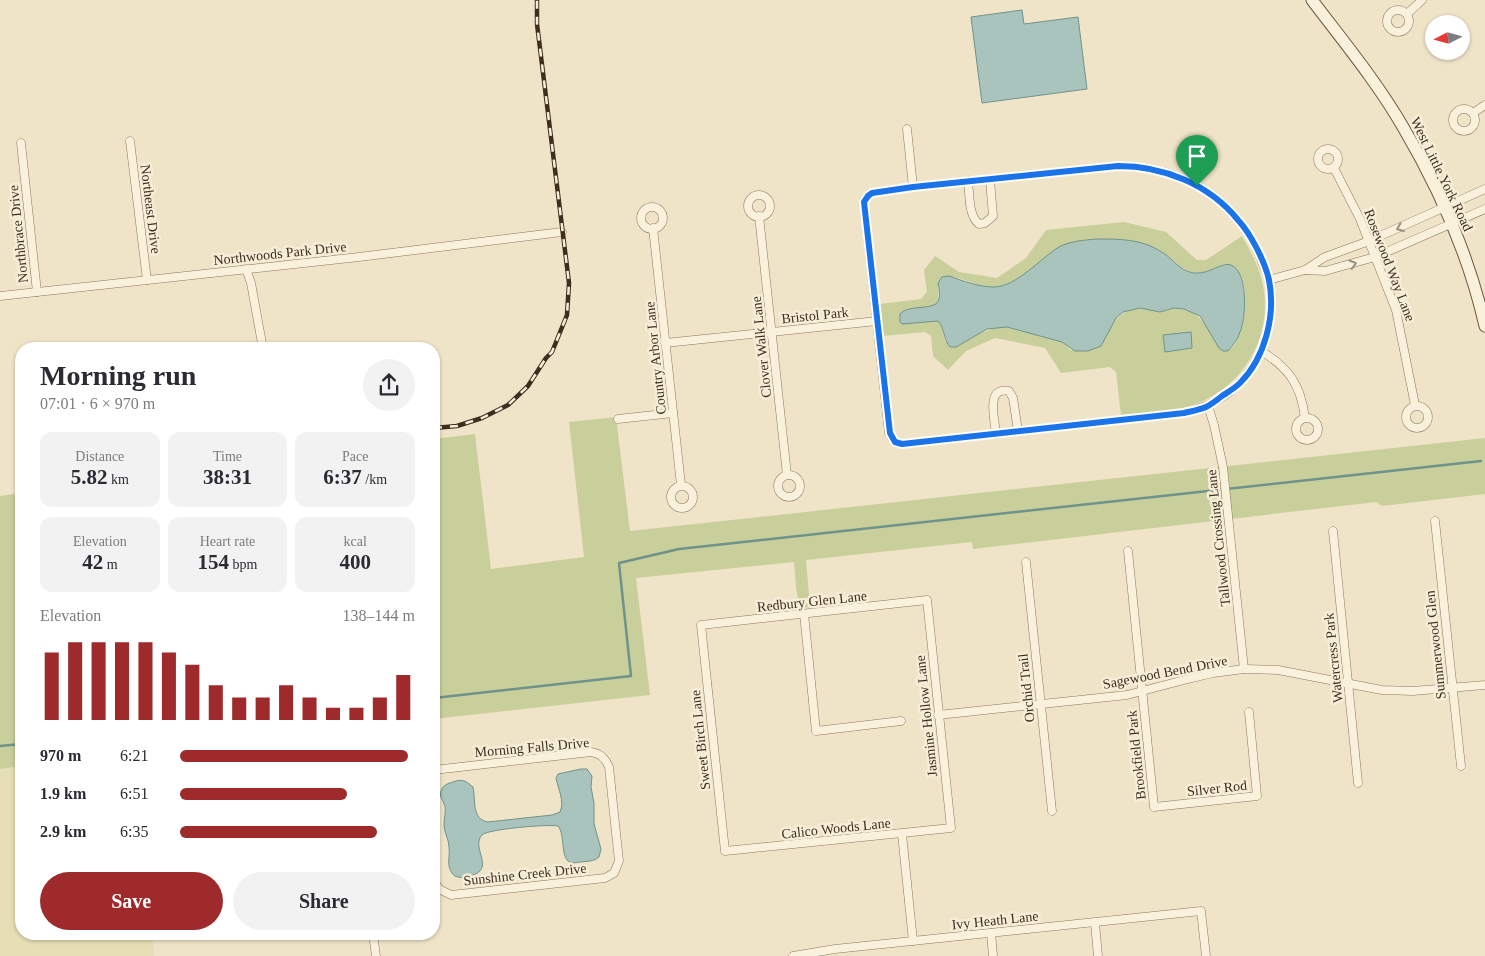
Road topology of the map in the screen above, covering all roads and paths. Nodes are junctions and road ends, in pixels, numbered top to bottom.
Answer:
1 (1312, 0) edge
2 (1422, 0) edge
3 (1408, 14) dead end
4 (1485, 105) edge
5 (1473, 113) dead end
6 (907, 128) dead end
7 (130, 141) dead end
8 (21, 143) dead end
9 (1334, 168) dead end
10 (990, 180) junction
11 (968, 182) junction
12 (913, 187) junction
13 (1485, 189) edge
14 (1444, 208) junction
15 (1485, 210) edge
16 (759, 216) dead end
17 (1451, 224) junction
18 (653, 228) dead end
19 (562, 232) dead end
20 (1369, 241) junction
21 (1375, 257) junction
22 (246, 269) junction
23 (1305, 270) junction
24 (147, 280) junction
25 (1269, 280) junction
26 (37, 292) junction
27 (0, 296) edge
28 (877, 321) junction
29 (1485, 326) edge
30 (772, 332) junction
31 (261, 342) edge
32 (665, 343) junction
33 (1261, 351) junction
34 (1415, 405) dead end
35 (1208, 406) junction
36 (673, 413) junction
37 (1305, 418) dead end
38 (618, 419) dead end
39 (1018, 431) junction
40 (996, 434) junction
41 (787, 475) dead end
42 (681, 485) dead end
43 (1435, 521) dead end
44 (1333, 531) dead end
45 (1128, 551) dead end
46 (1026, 562) dead end
47 (927, 600) joint
48 (804, 614) junction
49 (701, 625) joint
50 (1244, 669) junction
51 (1348, 683) junction
52 (1485, 685) edge
53 (1452, 688) junction
54 (1142, 692) junction
55 (1041, 704) junction
56 (1249, 712) dead end
57 (938, 715) junction
58 (901, 721) dead end
59 (1460, 766) dead end
60 (440, 769) edge
61 (1358, 783) dead end
62 (1154, 807) joint
63 (1052, 811) dead end
64 (951, 828) joint
65 (902, 834) junction
66 (725, 851) joint
67 (614, 873) joint
68 (440, 890) edge
69 (1095, 923) junction
70 (991, 933) junction
71 (374, 940) edge
72 (913, 942) junction
73 (376, 956) edge
74 (793, 956) edge
75 (993, 956) edge
76 (1098, 956) edge
77 (1206, 956) edge

1 - 14 main road, West Little York Road
2 - 3 street
4 - 5 street
6 - 12 street
7 - 24 street, Northeast Drive
8 - 26 street, Northbrace Drive
9 - 20 street, Rosewood Way Lane
10 - 11 street
10 - 11 street
10 - 25 street
11 - 12 street
12 - 28 street
13 - 14 street
14 - 17 main road, West Little York Road
14 -> 20 street
15 - 17 street
16 - 30 street, Clover Walk Lane
17 - 21 street
17 - 29 main road, West Little York Road
18 - 32 street, Country Arbor Lane
19 - 22 street, Northwoods Park Drive
20 - 21 street, Rosewood Way Lane
20 - 23 street
23 -> 21 street
21 - 34 street, Rosewood Way Lane
22 - 24 street, Northwoods Park Drive
22 - 31 street
23 - 25 street
24 - 26 street, Northwoods Park Drive
25 - 33 street
26 - 27 street, Northwoods Park Drive
28 - 30 street, Bristol Park
28 - 40 street
30 - 32 street, Bristol Park
30 - 41 street, Clover Walk Lane
32 - 36 street, Country Arbor Lane
33 - 35 street
33 - 37 street
35 - 39 street
35 - 50 street, Tallwood Crossing Lane
36 - 38 street
36 - 42 street, Country Arbor Lane
39 - 40 street
39 - 40 street
43 - 53 street, Summerwood Glen
44 - 51 street, Watercress Park
45 - 54 street, Brookfield Park
46 - 55 street, Orchid Trail
47 - 48 street, Redbury Glen Lane
47 - 57 street, Jasmine Hollow Lane
48 - 49 street, Redbury Glen Lane
48 - 58 street
49 - 66 street, Sweet Birch Lane
50 - 51 street, Sagewood Bend Drive
50 - 54 street, Sagewood Bend Drive
51 - 53 street, Sagewood Bend Drive
51 - 61 street, Watercress Park
52 - 53 street, Sagewood Bend Drive
53 - 59 street, Summerwood Glen
54 - 55 street, Sagewood Bend Drive
54 - 62 street, Brookfield Park
55 - 57 street, Sagewood Bend Drive
55 - 63 street, Orchid Trail
56 - 62 street, Silver Rod
57 - 64 street, Jasmine Hollow Lane
60 - 67 street, Morning Falls Drive
64 - 65 street, Calico Woods Lane
65 - 66 street, Calico Woods Lane
65 - 72 street
67 - 68 street, Sunshine Creek Drive
69 - 70 street, Ivy Heath Lane
69 - 76 street
69 - 77 street, Ivy Heath Lane
70 - 72 street, Ivy Heath Lane
70 - 75 street
71 - 73 street
72 - 74 street, Ivy Heath Lane

